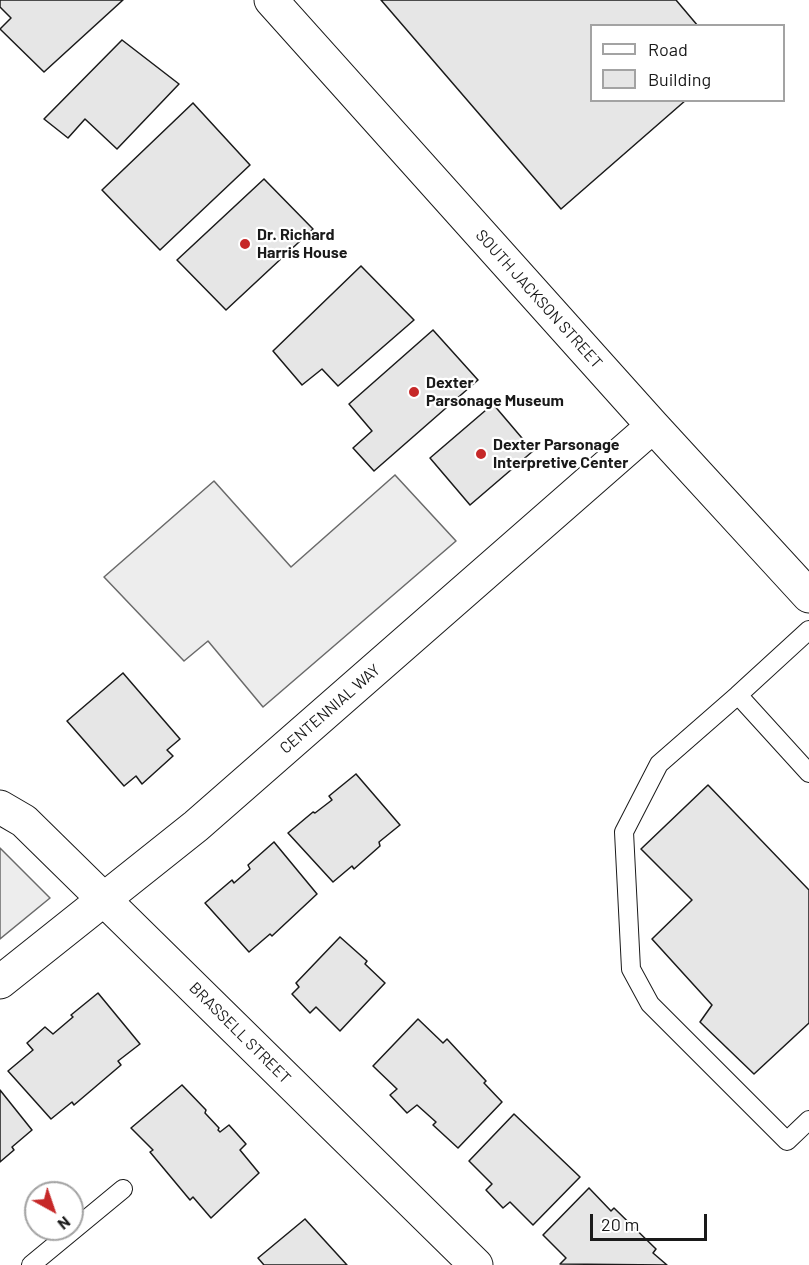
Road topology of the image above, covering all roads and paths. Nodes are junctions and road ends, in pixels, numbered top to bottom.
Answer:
1 (271, 0) edge
2 (653, 426) junction
3 (809, 596) edge
4 (809, 630) edge
5 (738, 695) junction
6 (809, 773) edge
7 (0, 807) edge
8 (105, 900) junction
9 (0, 982) edge
10 (809, 1120) edge
11 (123, 1189) dead end
12 (31, 1265) edge
13 (476, 1265) edge

1 - 2 street, SOUTH JACKSON STREET
2 - 3 street, SOUTH JACKSON STREET
2 - 8 street, CENTENNIAL WAY
4 - 5 lane
5 - 6 lane
5 - 10 lane
7 - 8 street, BRASSELL STREET
8 - 9 street, CENTENNIAL WAY
8 - 13 street, BRASSELL STREET
11 - 12 lane

